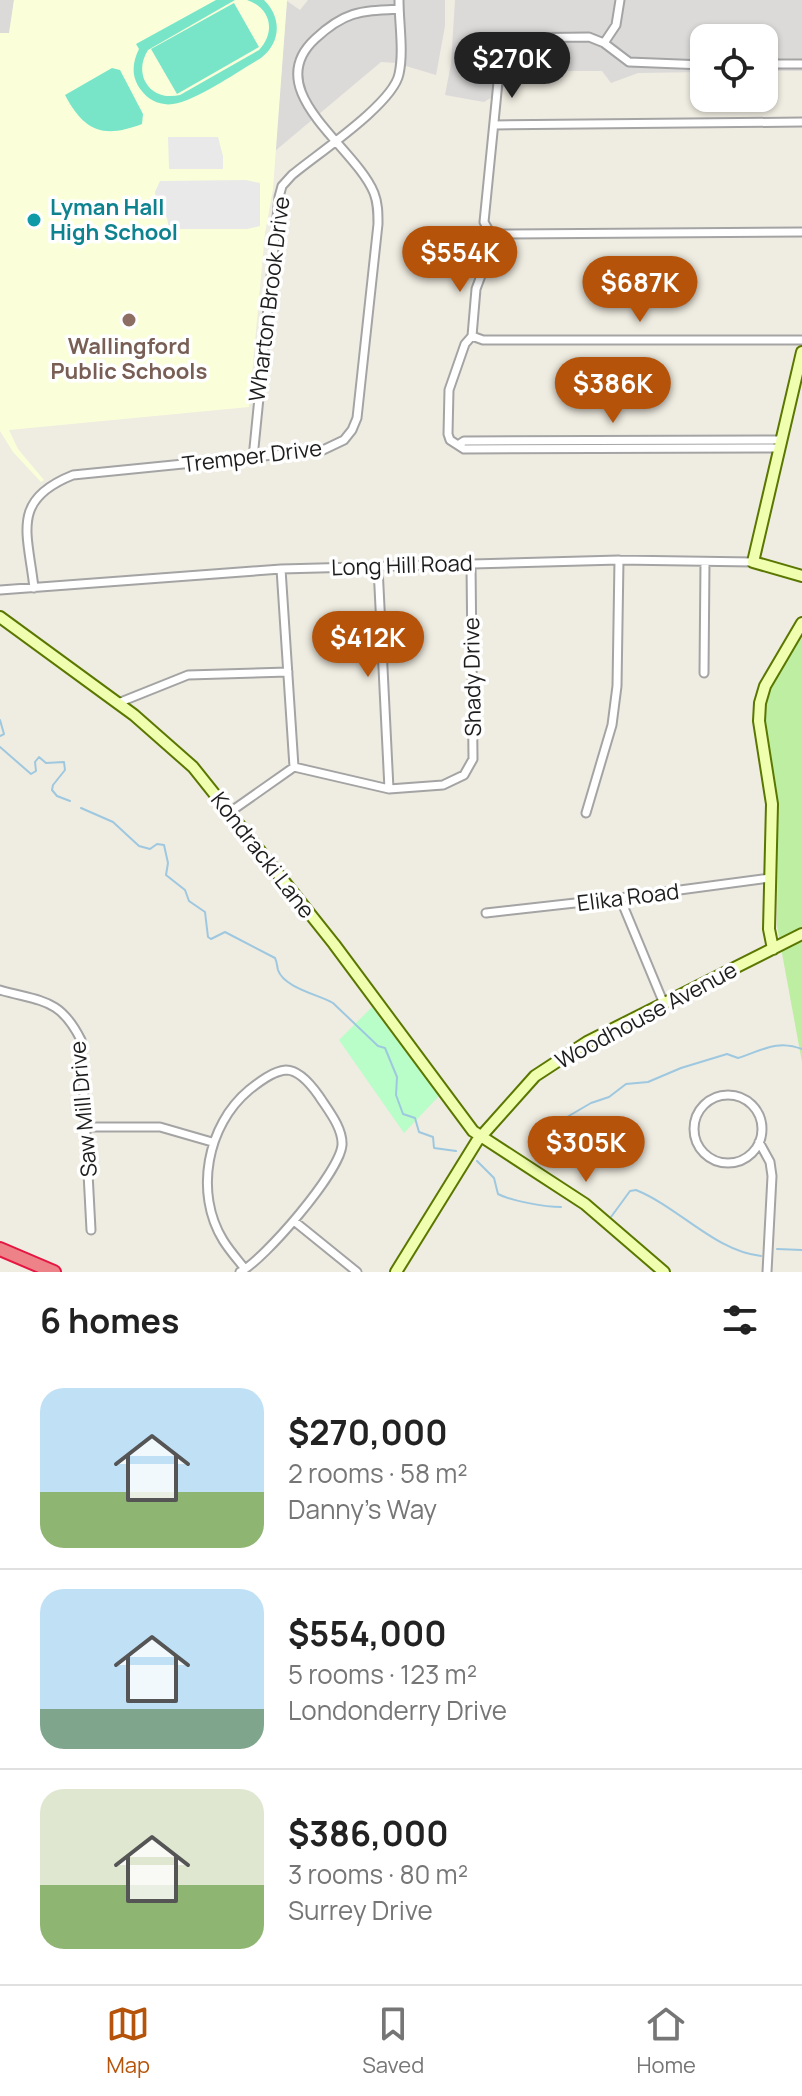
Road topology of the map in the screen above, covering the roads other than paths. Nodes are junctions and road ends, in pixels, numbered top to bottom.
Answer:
1 (620, 0) edge
2 (399, 4) edge
3 (494, 42) junction
4 (604, 43) junction
5 (493, 56) junction
6 (778, 64) edge
7 (802, 64) edge
8 (690, 65) edge
9 (802, 122) edge
10 (494, 125) junction
11 (335, 140) junction
12 (802, 232) edge
13 (492, 236) junction
14 (472, 336) junction
15 (802, 340) edge
16 (802, 352) edge
17 (798, 391) edge
18 (779, 444) junction
19 (253, 458) junction
20 (619, 560) junction
21 (705, 562) junction
22 (753, 562) junction
23 (471, 563) junction
24 (378, 567) junction
25 (281, 569) junction
26 (802, 576) edge
27 (34, 588) junction
28 (0, 590) edge
29 (0, 617) edge
30 (802, 623) edge
31 (288, 672) junction
32 (704, 673) dead end
33 (118, 703) junction
34 (294, 767) junction
35 (389, 789) junction
36 (230, 812) junction
37 (586, 813) dead end
38 (770, 878) junction
39 (620, 898) junction
40 (486, 913) dead end
41 (802, 934) edge
42 (773, 949) junction
43 (0, 990) edge
44 (664, 1004) junction
45 (85, 1127) junction
46 (480, 1137) junction
47 (212, 1142) junction
48 (759, 1142) junction
49 (294, 1221) junction
50 (91, 1230) dead end
51 (0, 1249) edge
52 (242, 1271) edge
53 (54, 1272) edge
54 (357, 1272) edge
55 (396, 1272) edge
56 (664, 1272) edge
57 (767, 1272) edge

1 - 4 street
2 - 11 street, Wharton Brook Drive
2 - 11 street, Tremper Drive
3 - 4 street
3 - 5 street
3 - 5 street
4 - 8 street
5 - 10 street
6 - 7 street
9 - 10 street
10 - 13 street
11 - 19 street, Wharton Brook Drive
11 - 19 street, Tremper Drive
12 - 13 street
13 - 14 street
14 - 15 street
14 - 18 street
16 - 17 main road
17 - 18 main road
18 - 22 main road
19 - 27 street, Tremper Drive
20 - 21 street, Long Hill Road
20 - 23 street, Long Hill Road
20 - 37 street
21 - 22 street, Long Hill Road
21 - 32 street
22 - 26 main road, Long Hill Road
23 - 24 street, Long Hill Road
23 - 35 street, Shady Drive
24 - 25 street, Long Hill Road
24 - 35 street
25 - 27 street, Long Hill Road
25 - 31 street
27 - 28 street, Long Hill Road
29 - 33 main road, Kondracki Lane
30 - 38 main road
31 - 33 street
31 - 34 street
33 - 36 main road, Kondracki Lane
34 - 35 street, Shady Drive
34 - 36 street
36 - 46 main road, Kondracki Lane
38 - 39 street, Elika Road
38 - 42 main road
39 - 40 street, Elika Road
39 - 44 street
41 - 42 main road, Woodhouse Avenue
42 - 44 main road, Woodhouse Avenue
43 - 45 street, Saw Mill Drive
44 - 46 main road, Woodhouse Avenue
45 - 47 street
45 - 50 street, Saw Mill Drive
46 - 55 main road, Woodhouse Avenue
46 - 56 main road, Kondracki Lane
47 - 49 street
47 - 52 street
48 - 48 street
48 - 57 street
49 - 52 street
49 - 54 street
51 - 53 highway

